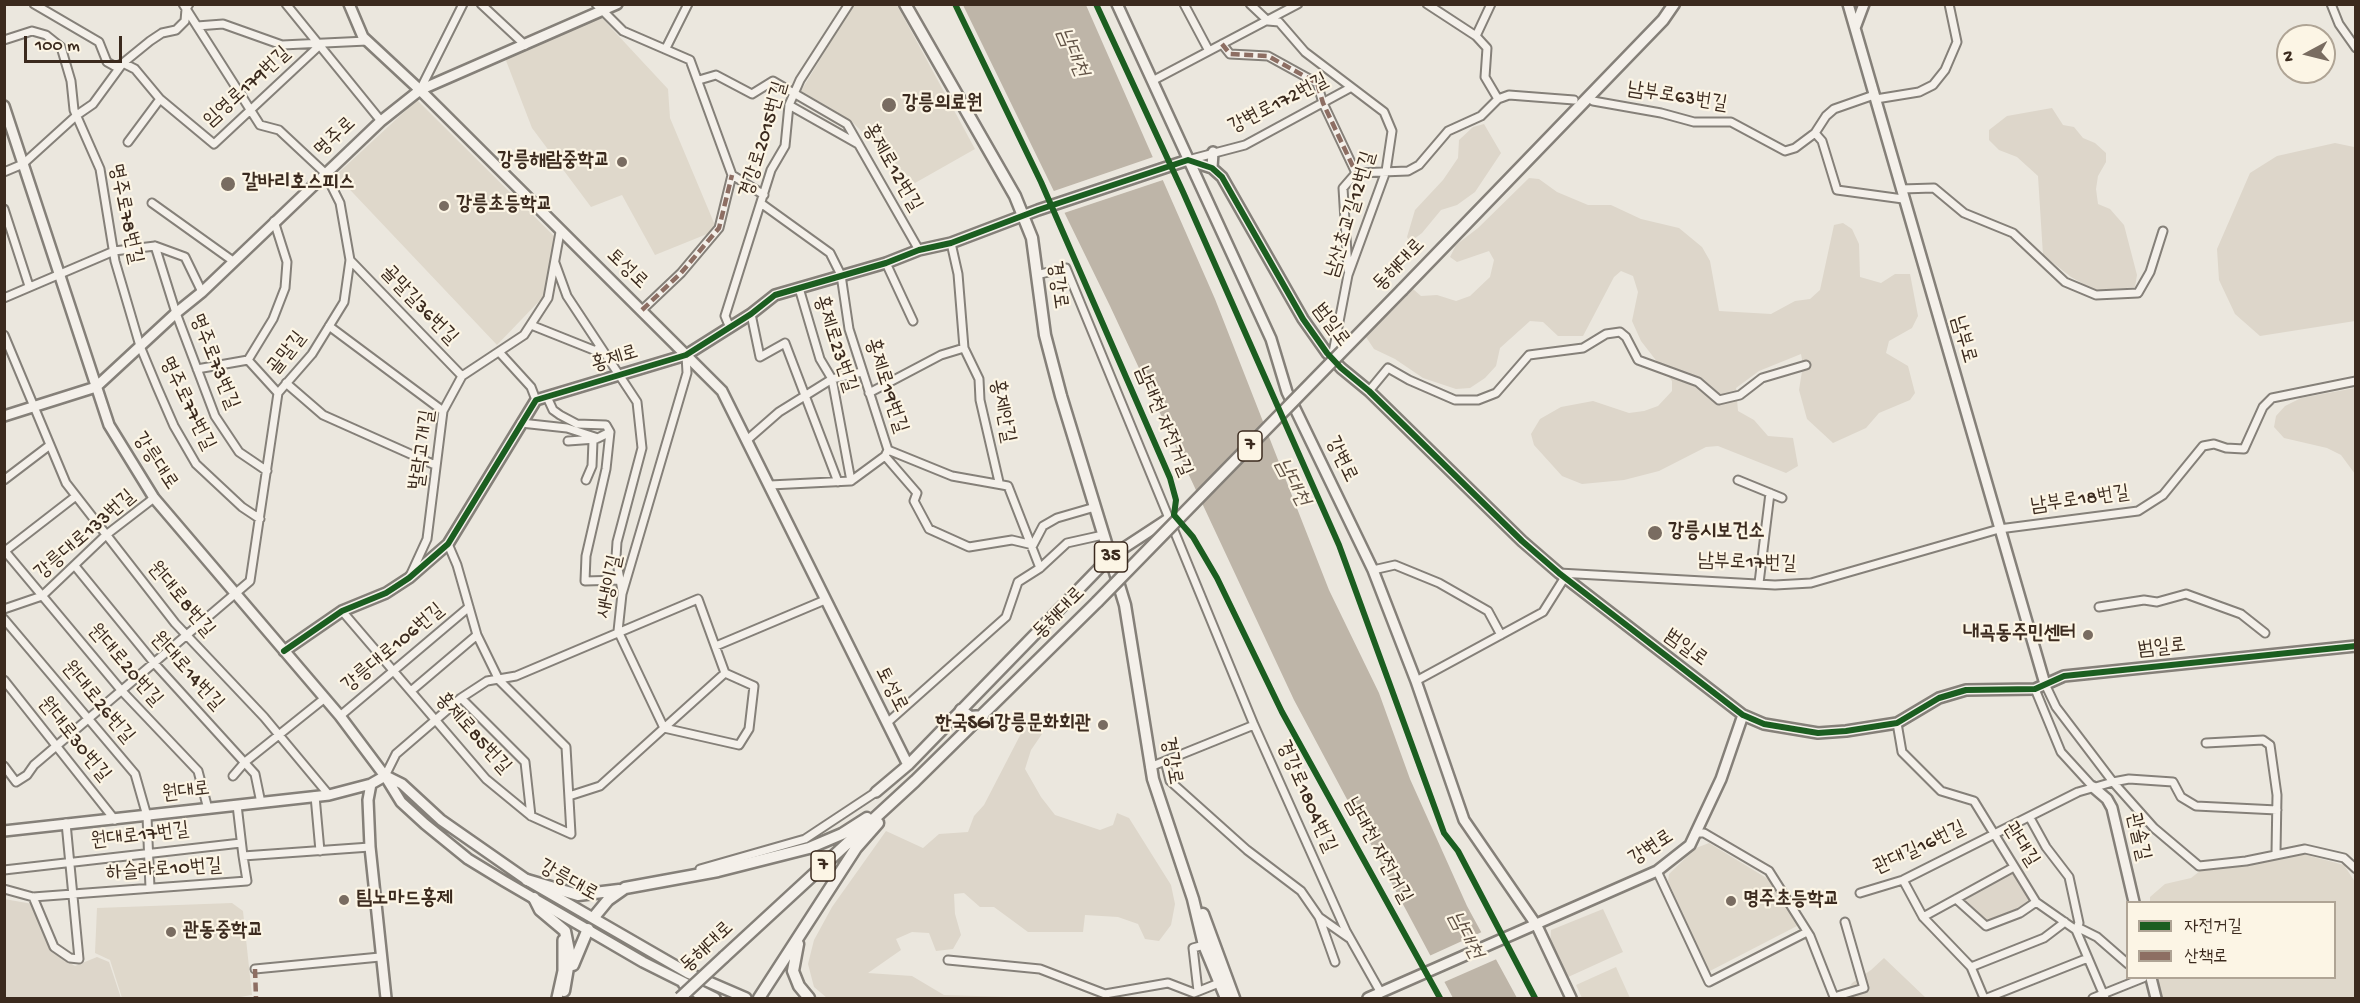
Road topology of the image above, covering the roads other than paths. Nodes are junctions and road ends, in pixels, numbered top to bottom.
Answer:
1 (34, 4) edge
2 (286, 4) edge
3 (349, 4) edge
4 (463, 4) edge
5 (481, 4) edge
6 (617, 4) edge
7 (688, 4) edge
8 (849, 4) edge
9 (905, 4) edge
10 (1117, 4) edge
11 (1250, 4) edge
12 (1298, 4) edge
13 (1427, 4) edge
14 (1491, 4) edge
15 (1674, 4) edge
16 (1841, 4) edge
17 (1848, 4) edge
18 (1864, 4) edge
19 (1949, 4) edge
20 (2331, 4) edge
21 (1184, 5) edge
22 (186, 6) edge
23 (600, 8) edge
24 (1268, 21) junction
25 (197, 26) junction
26 (1855, 28) junction
27 (1476, 36) junction
28 (4, 40) edge
29 (367, 41) junction
30 (1222, 44) junction
31 (320, 45) junction
32 (525, 45) junction
33 (666, 48) junction
34 (2355, 48) edge
35 (1209, 51) junction
36 (123, 63) junction
37 (699, 80) junction
38 (1154, 80) junction
39 (1350, 87) junction
40 (420, 90) junction
41 (794, 92) junction
42 (1875, 97) junction
43 (160, 99) junction
44 (1498, 99) junction
45 (1574, 100) dead end
46 (1593, 101) dead end
47 (1323, 103) junction
48 (789, 105) junction
49 (4, 106) edge
50 (251, 111) junction
51 (77, 115) junction
52 (381, 121) junction
53 (1815, 133) junction
54 (128, 142) dead end
55 (858, 144) junction
56 (1213, 152) junction
57 (1186, 160) junction
58 (23, 164) junction
59 (1212, 168) junction
60 (1386, 171) junction
61 (4, 172) edge
62 (325, 173) junction
63 (1356, 173) junction
64 (732, 175) junction
65 (1901, 189) junction
66 (765, 195) junction
67 (1903, 199) junction
68 (152, 203) dead end
69 (762, 204) junction
70 (4, 209) edge
71 (1024, 216) junction
72 (274, 221) junction
73 (2163, 231) dead end
74 (560, 232) junction
75 (951, 243) junction
76 (155, 246) junction
77 (919, 250) junction
78 (114, 251) junction
79 (350, 260) junction
80 (234, 261) junction
81 (554, 261) junction
82 (886, 263) junction
83 (59, 273) junction
84 (841, 275) junction
85 (1036, 275) junction
86 (1348, 275) junction
87 (28, 286) junction
88 (799, 288) junction
89 (202, 292) junction
90 (4, 298) edge
91 (642, 310) junction
92 (176, 313) junction
93 (751, 314) junction
94 (914, 321) dead end
95 (531, 325) junction
96 (329, 326) junction
97 (730, 328) junction
98 (4, 335) edge
99 (140, 346) junction
100 (599, 347) junction
101 (964, 348) junction
102 (500, 353) junction
103 (686, 354) junction
104 (1332, 358) junction
105 (248, 360) junction
106 (1806, 365) dead end
107 (197, 369) junction
108 (862, 372) junction
109 (462, 376) junction
110 (618, 376) junction
111 (832, 379) junction
112 (2355, 381) edge
113 (286, 383) junction
114 (96, 387) junction
115 (1369, 391) junction
116 (278, 393) junction
117 (869, 393) junction
118 (806, 396) junction
119 (547, 398) junction
120 (536, 400) junction
121 (33, 407) junction
122 (443, 411) junction
123 (4, 416) edge
124 (521, 423) junction
125 (610, 432) junction
126 (595, 440) junction
127 (747, 440) junction
128 (568, 441) dead end
129 (50, 446) junction
130 (886, 453) junction
131 (435, 465) junction
132 (267, 471) junction
133 (4, 480) edge
134 (586, 480) dead end
135 (1738, 480) dead end
136 (851, 481) junction
137 (838, 482) junction
138 (999, 482) junction
139 (770, 486) junction
140 (1770, 493) junction
141 (76, 496) junction
142 (154, 498) junction
143 (1782, 498) dead end
144 (1095, 507) junction
145 (260, 519) junction
146 (1168, 519) junction
147 (1999, 529) junction
148 (106, 535) junction
149 (1103, 535) junction
150 (448, 544) junction
151 (1033, 545) junction
152 (5, 551) edge
153 (1110, 557) junction
154 (75, 566) junction
155 (1040, 568) junction
156 (1373, 570) junction
157 (1562, 575) junction
158 (409, 579) junction
159 (620, 580) junction
160 (1759, 584) junction
161 (236, 594) junction
162 (622, 594) junction
163 (42, 596) junction
164 (825, 600) junction
165 (469, 607) junction
166 (2099, 607) dead end
167 (4, 609) edge
168 (342, 611) junction
169 (4, 619) edge
170 (618, 631) junction
171 (2265, 633) dead end
172 (1502, 634) junction
173 (477, 635) junction
174 (188, 637) junction
175 (716, 646) junction
176 (2355, 646) edge
177 (284, 651) junction
178 (155, 664) junction
179 (393, 670) junction
180 (725, 673) junction
181 (4, 680) edge
182 (499, 680) junction
183 (1416, 681) junction
184 (2045, 684) junction
185 (2035, 689) junction
186 (121, 690) junction
187 (411, 691) junction
188 (325, 698) junction
189 (462, 698) junction
190 (961, 710) junction
191 (1743, 715) junction
192 (340, 716) junction
193 (983, 716) junction
194 (89, 719) junction
195 (437, 720) junction
196 (886, 723) junction
197 (1897, 723) junction
198 (1254, 725) junction
199 (664, 728) junction
200 (278, 735) junction
201 (2206, 743) dead end
202 (58, 747) junction
203 (1165, 761) junction
204 (245, 762) junction
205 (908, 765) junction
206 (4, 766) edge
207 (1150, 768) junction
208 (232, 776) dead end
209 (386, 776) junction
210 (919, 778) junction
211 (2113, 782) junction
212 (371, 784) junction
213 (2093, 787) junction
214 (876, 792) joint
215 (329, 795) junction
216 (315, 796) junction
217 (569, 796) junction
218 (261, 802) junction
219 (237, 805) junction
220 (208, 809) junction
221 (2277, 810) junction
222 (147, 816) junction
223 (531, 816) junction
224 (2030, 818) junction
225 (115, 820) junction
226 (66, 823) junction
227 (4, 831) edge
228 (1695, 832) junction
229 (1993, 833) junction
230 (241, 843) junction
231 (370, 847) junction
232 (320, 851) junction
233 (148, 853) junction
234 (2276, 853) junction
235 (243, 856) junction
236 (70, 862) junction
237 (2014, 867) junction
238 (2355, 869) edge
239 (4, 870) edge
240 (1657, 871) junction
241 (527, 880) junction
242 (1903, 880) junction
243 (150, 888) junction
244 (625, 888) junction
245 (4, 889) edge
246 (1860, 893) dead end
247 (73, 894) junction
248 (585, 894) junction
249 (33, 897) junction
250 (534, 898) junction
251 (1193, 898) junction
252 (1956, 899) junction
253 (2134, 901) edge
254 (2036, 902) junction
255 (594, 917) junction
256 (1319, 917) junction
257 (1923, 917) junction
258 (1845, 922) dead end
259 (2065, 922) junction
260 (1537, 926) junction
261 (2077, 928) junction
262 (588, 929) junction
263 (1807, 932) junction
264 (800, 935) junction
265 (1351, 939) junction
266 (1204, 945) junction
267 (381, 957) junction
268 (2088, 958) junction
269 (948, 960) dead end
270 (1335, 962) dead end
271 (2126, 963) edge
272 (1971, 967) junction
273 (255, 969) dead end
274 (2141, 979) edge
275 (2151, 979) edge
276 (684, 984) junction
277 (1220, 984) junction
278 (1198, 991) junction
279 (1383, 994) edge
280 (561, 996) edge
281 (2104, 997) edge
282 (386, 999) edge
283 (680, 999) edge
284 (706, 999) edge
285 (715, 999) edge
286 (746, 999) edge
287 (759, 999) edge
288 (809, 999) edge
289 (1224, 999) edge
290 (1234, 999) edge
291 (1368, 999) edge
292 (1571, 999) edge
293 (1985, 999) edge
294 (2093, 999) edge
295 (2156, 999) edge

1 - 36 street, 임영로179번길
2 - 31 street
3 - 29 street, 토성로
4 - 40 street
5 - 32 street
6 - 23 street, 명주로
7 - 33 street
8 - 41 street, 경강로2015번길
9 - 71 main road, 경강로 / 35
10 - 38 street, 강변로
11 - 24 street, 남산초교길12번길
12 - 24 street
13 - 27 street
14 - 27 street
15 - 193 main road, 동해대로 / 7, bridge
16 - 26 street
17 - 26 street, 남부로
18 - 26 street
19 - 42 street, 남부로63번길
20 - 34 street
21 - 35 street
22 - 25 street
22 - 36 street
23 - 32 street, 명주로
23 - 33 street
24 - 30 street
24 - 39 street, 남산초교길12번길
25 - 31 street
25 - 50 street
26 - 42 street, 남부로
27 - 44 street
28 - 51 street, 명주로78번길
29 - 31 street
29 - 40 street, 토성로
30 - 35 street
30 - 47 street
31 - 50 street, 임영로179번길
31 - 52 street
32 - 40 street, 명주로
33 - 37 street
35 - 38 street
36 - 43 street, 임영로179번길
36 - 51 street
37 - 41 street, 홍제로12번길
37 - 64 street
38 - 57 street, 강변로
39 - 47 street, 강변로172번길
39 - 60 street, 남산초교길12번길
40 - 52 street, 명주로
40 - 74 street, 토성로
41 - 48 street, 경강로2015번길
41 - 55 street, 홍제로12번길
42 - 53 street, 남부로63번길
42 - 65 street, 남부로
43 - 50 street, 임영로179번길
43 - 54 street
44 - 45 street
44 - 60 street
46 - 53 street, 남부로63번길
47 - 56 street, 강변로172번길
47 - 63 street
48 - 55 street
48 - 66 street, 경강로2015번길
49 - 58 street, 강릉대로
50 - 62 street
51 - 58 street
51 - 78 street, 명주로78번길
52 - 62 street, 명주로
53 - 67 street
55 - 77 street, 홍제로12번길
56 - 57 street, 강변로172번길
56 - 59 street
57 - 59 street
57 - 71 street, 홍제로
57 - 156 street, 강변로
58 - 61 street
58 - 83 street, 강릉대로
59 - 104 street, 범일로
60 - 63 street
60 - 86 street, 남산초교길12번길
62 - 72 street, 명주로
62 - 79 street, 골말길
63 - 86 street
64 - 66 street
64 - 91 street
65 - 67 street, 남부로
65 - 73 street
66 - 69 street, 경강로2015번길
67 - 147 street, 남부로
68 - 80 street
69 - 84 street
69 - 97 street, 경강로2015번길
70 - 87 street
71 - 75 street, 홍제로
71 - 85 main road, 경강로 / 35
72 - 80 street, 명주로
72 - 105 street
74 - 81 street
74 - 91 street, 토성로
75 - 77 street, 홍제로
75 - 101 street
76 - 78 street
76 - 89 street
76 - 92 street, 명주로73번길
77 - 82 street, 홍제로
78 - 83 street
78 - 99 street, 명주로78번길
79 - 96 street, 골말길
79 - 109 street, 골말길36번길
80 - 89 street, 명주로
81 - 95 street
81 - 100 street
82 - 84 street, 홍제로
82 - 94 street
83 - 87 street
83 - 114 street, 강릉대로
84 - 88 street, 홍제로
84 - 108 street, 홍제로19번길
85 - 144 main road, 경강로 / 35
85 - 146 street, 경강로1804번길
86 - 104 street, 남산초교길12번길
87 - 90 street
88 - 93 street, 홍제로
88 - 111 street, 홍제로23번길
89 - 92 street, 명주로
91 - 103 street, 토성로
92 - 99 street, 명주로
92 - 107 street, 명주로73번길
93 - 97 street, 홍제로
93 - 118 street
95 - 100 street
95 - 102 street
96 - 113 street, 골말길
96 - 122 street
97 - 103 street, 홍제로
98 - 121 street, 원대로8번길
99 - 114 street, 명주로
99 - 145 street, 명주로77번길
100 - 110 street
101 - 117 street
101 - 138 street, 홍제안길
102 - 109 street
102 - 120 street
103 - 110 street, 홍제로
103 - 127 street, 토성로
103 - 162 street, 새냉이길
104 - 115 street, 범일로
105 - 107 street
105 - 116 street
106 - 115 street
107 - 132 street, 명주로73번길
108 - 111 street
108 - 117 street, 홍제로19번길
109 - 122 street, 발락고개길
110 - 119 street, 홍제로
110 - 159 street
111 - 118 street
111 - 136 street, 홍제로23번길
112 - 147 street, 남부로18번길
113 - 116 street, 골말길
113 - 131 street
114 - 121 street
114 - 142 street, 강릉대로
115 - 157 street, 범일로
116 - 132 street, 골말길
117 - 130 street, 홍제로19번길
118 - 127 street
118 - 137 street
119 - 120 street, 홍제로
119 - 125 street
120 - 124 street
121 - 123 street
121 - 129 street, 원대로8번길
122 - 131 street, 발락고개길
124 - 126 street
124 - 150 street
125 - 126 street
125 - 159 street
126 - 128 street
126 - 134 street
127 - 139 street, 토성로
129 - 133 street
129 - 141 street, 원대로8번길
130 - 136 street, 홍제로19번길
130 - 138 street
130 - 151 street
131 - 158 street, 발락고개길
132 - 145 street, 골말길
135 - 140 street
136 - 137 street
137 - 139 street
138 - 151 street
139 - 164 street, 토성로
140 - 143 street
140 - 160 street
141 - 148 street, 원대로8번길
141 - 152 street
142 - 148 street, 강릉대로133번길
142 - 161 street, 강릉대로
144 - 149 main road, 경강로 / 35
144 - 151 street
145 - 161 street, 골말길
146 - 153 street
146 - 198 street, 경강로1804번길
147 - 160 street, 남부로17번길
147 - 184 street, 남부로
148 - 154 street, 강릉대로133번길
148 - 174 street, 원대로8번길
149 - 153 main road, 경강로 / 35
149 - 155 street
150 - 158 street
150 - 165 street
151 - 155 street
152 - 163 street, 원대로20번길
153 - 190 street
153 - 207 main road, 경강로 / 35
154 - 163 street, 강릉대로133번길
154 - 178 street, 원대로14번길
155 - 196 street
156 - 172 street
156 - 183 street, 강변로
157 - 160 street, 남부로17번길
157 - 172 street
157 - 191 street, 범일로
158 - 168 street
159 - 162 street
161 - 174 street, 골말길
161 - 177 street, 강릉대로
162 - 170 street, 새냉이길
163 - 167 street, 강릉대로133번길
163 - 186 street, 원대로20번길
164 - 175 street
164 - 196 street, 토성로
165 - 173 street
165 - 179 street, 강릉대로106번길
166 - 171 street
168 - 177 street
168 - 179 street, 홍제로85번길
169 - 194 street, 원대로26번길
170 - 175 street
170 - 182 street
170 - 199 street, 새냉이길
172 - 183 street
173 - 182 street
173 - 187 street, 홍제로85번길
174 - 178 street, 골말길
174 - 200 street, 원대로8번길
175 - 180 street
176 - 184 street, 범일로
177 - 188 street, 강릉대로
178 - 186 street, 골말길
178 - 204 street, 원대로14번길
179 - 187 street, 홍제로85번길
179 - 192 street, 강릉대로106번길
180 - 199 street
180 - 199 street
181 - 202 street, 원대로30번길
182 - 189 street
182 - 217 street
183 - 260 street, 강변로
184 - 185 street, 범일로
184 - 211 street
185 - 197 street, 범일로
185 - 213 street
186 - 194 street, 골말길
186 - 220 street, 원대로20번길
187 - 195 street, 홍제로85번길
188 - 192 street, 강릉대로
188 - 200 street
189 - 195 street
189 - 223 street
190 - 193 main road
190 - 205 street
191 - 197 street, 범일로
191 - 228 street, 강변로
192 - 209 street, 강릉대로
193 - 210 main road, 동해대로 / 7
194 - 202 street, 골말길
194 - 222 street, 원대로26번길
195 - 209 street
195 - 223 street, 홍제로85번길
196 - 205 street, 토성로
197 - 229 street, 관대길
198 - 203 street
198 - 265 street, 경강로1804번길
199 - 217 street
200 - 204 street
200 - 215 street, 원대로8번길
201 - 221 street
202 - 206 street, 골말길
202 - 225 street, 원대로30번길
203 - 207 street
203 - 256 street
204 - 208 street
204 - 218 street, 원대로14번길
205 - 214 street
207 - 251 main road, 경강로 / 35
209 - 212 street, 원대로
209 - 241 street, 강릉대로
209 - 250 street, 강릉대로
210 - 244 main road
210 - 264 main road
210 - 283 main road, 동해대로 / 7, bridge
211 - 213 street, 관대길16번길
211 - 221 street, 관대길16번길
211 - 234 street
212 - 215 street, 원대로
212 - 231 street
213 - 224 street, 관대길16번길
213 - 253 street, 관솔길
214 - 248 street
215 - 216 street, 원대로
216 - 218 street, 원대로
216 - 232 street
217 - 223 street, 홍제로85번길
218 - 219 street, 원대로
219 - 220 street, 원대로
219 - 230 street
220 - 222 street, 원대로
221 - 234 street
222 - 225 street, 원대로
222 - 233 street, 원대로26번길
224 - 229 street, 관대길16번길
224 - 261 street
225 - 226 street, 원대로
226 - 227 street, 원대로
226 - 236 street
228 - 240 street, 강변로
228 - 263 street
229 - 237 street, 관대길
229 - 242 street, 관대길16번길
230 - 233 street, 원대로17번길
230 - 235 street
231 - 232 street, 하슬라로10번길
231 - 267 street
232 - 235 street, 하슬라로10번길
233 - 236 street, 원대로17번길
233 - 243 street, 원대로26번길
234 - 238 street
235 - 243 street, 하슬라로10번길
236 - 239 street, 원대로17번길
236 - 247 street
237 - 252 street
237 - 254 street, 관대길
240 - 260 street, 강변로
240 - 263 street
241 - 248 main road
241 - 255 street, 강릉대로
242 - 246 street, 관대길16번길
242 - 257 street
243 - 247 street, 하슬라로10번길
244 - 248 main road
244 - 255 main road
245 - 249 street, 하슬라로10번길
247 - 249 street, 하슬라로10번길
247 - 249 street
250 - 262 street, 강릉대로
250 - 280 main road
251 - 266 main road, 경강로 / 35
251 - 290 main road, 경강로 / 35
252 - 254 street
252 - 257 street
254 - 259 street, 관대길
255 - 262 street
255 - 286 street, 강릉대로
256 - 265 street
256 - 270 street
257 - 272 street
258 - 263 street
259 - 261 street, 관대길
259 - 272 street
260 - 279 street, 강변로
260 - 292 street, 강변로
261 - 268 street
261 - 271 street, 관대길
262 - 276 street, 강릉대로
262 - 280 main road
264 - 287 main road
264 - 288 main road
265 - 279 street, 경강로1804번길
266 - 277 main road, 경강로 / 35
266 - 278 street
267 - 273 street
267 - 282 street
268 - 281 street
268 - 293 street
269 - 278 street
272 - 293 street
274 - 281 street
275 - 295 street
276 - 284 main road
276 - 285 street, 강릉대로
277 - 278 street
277 - 289 main road, 경강로 / 35
279 - 291 street
281 - 294 street

